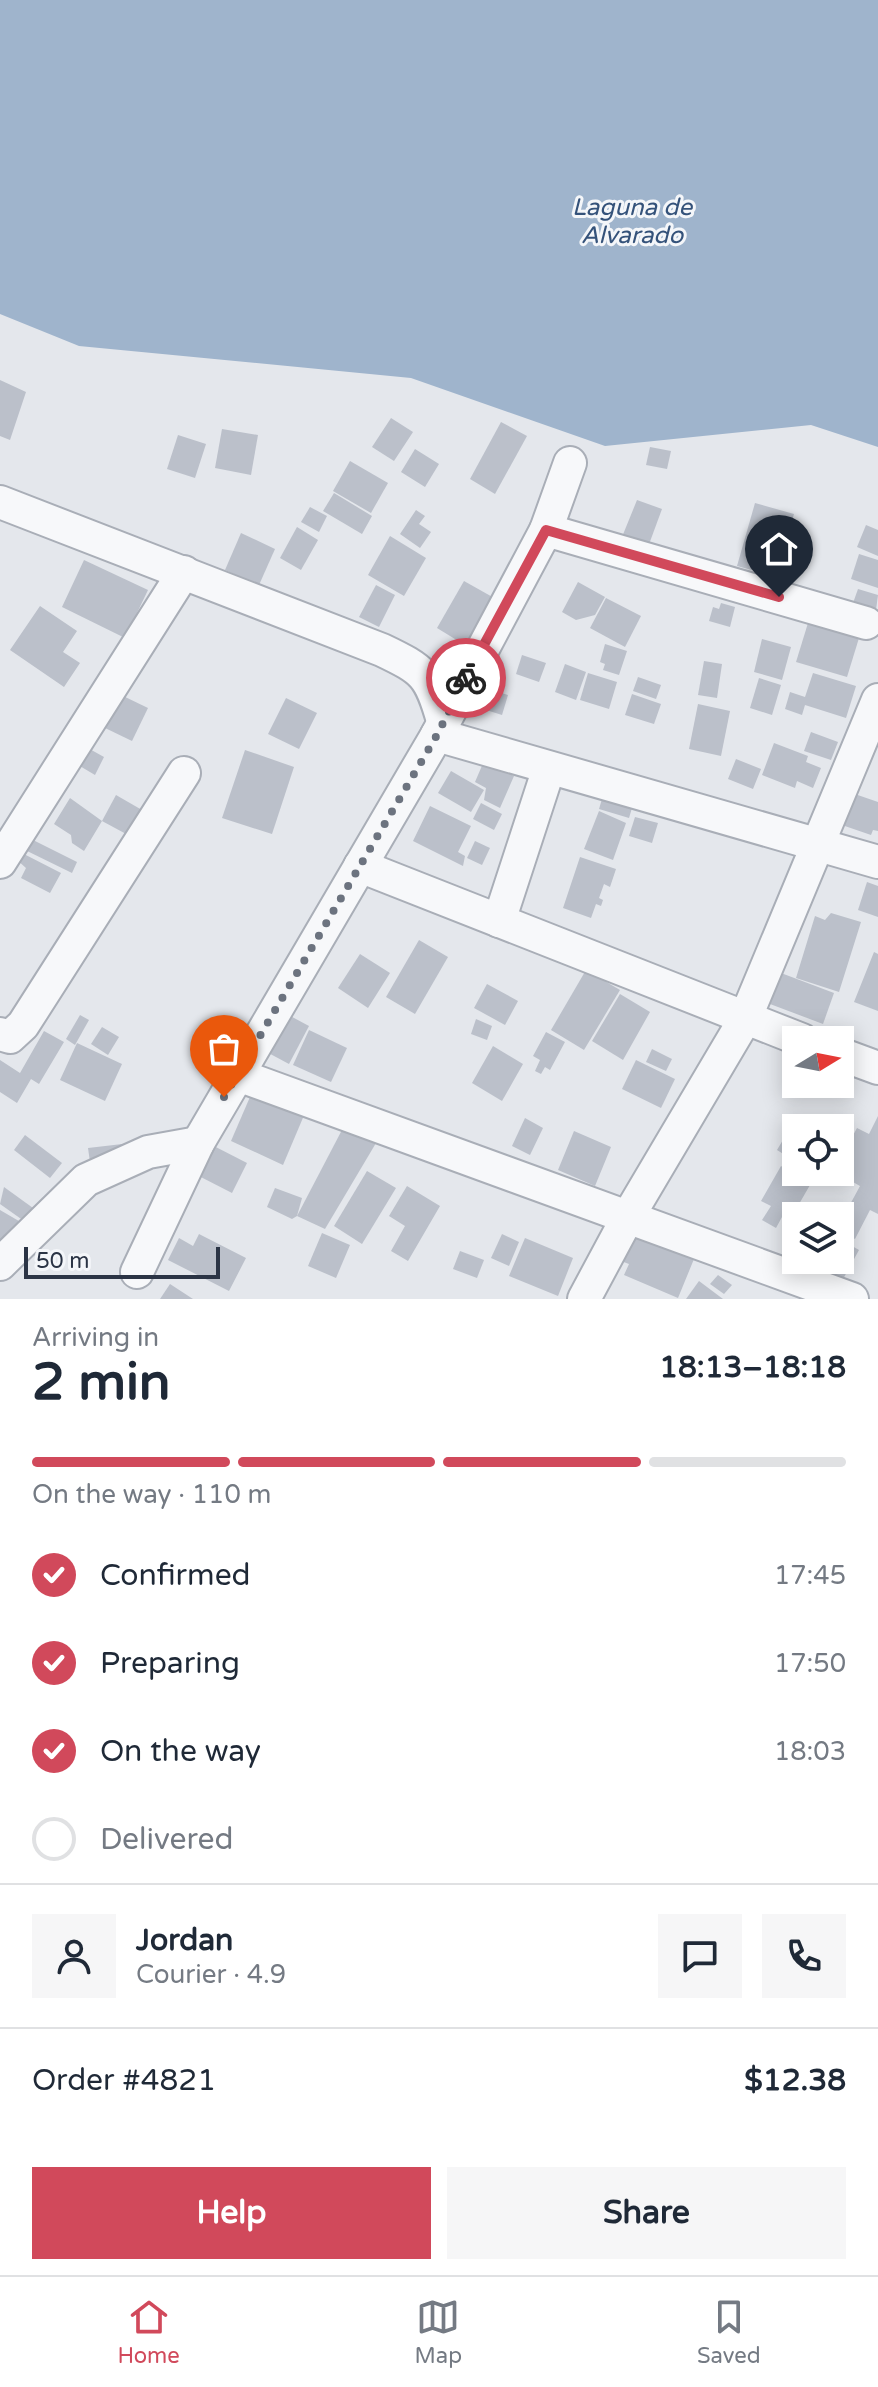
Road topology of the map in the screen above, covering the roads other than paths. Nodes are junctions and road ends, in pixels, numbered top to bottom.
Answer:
1 (570, 463) dead end
2 (0, 502) edge
3 (546, 530) junction
4 (184, 572) junction
5 (866, 623) dead end
6 (878, 700) edge
7 (440, 728) junction
8 (549, 768) junction
9 (184, 773) dead end
10 (816, 844) junction
11 (0, 862) edge
12 (878, 862) edge
13 (360, 866) junction
14 (499, 921) junction
15 (745, 1019) junction
16 (782, 1033) edge
17 (0, 1034) edge
18 (854, 1059) edge
19 (878, 1068) edge
20 (238, 1075) junction
21 (198, 1143) junction
22 (629, 1215) junction
23 (0, 1264) edge
24 (137, 1272) dead end
25 (584, 1299) edge
26 (852, 1299) edge

1 - 3 street
2 - 4 street
3 - 5 street
3 - 7 street
4 - 7 street
4 - 11 street
6 - 10 street
7 - 8 street
7 - 13 street
8 - 10 street
8 - 14 street
9 - 17 street
10 - 12 street
10 - 15 street
13 - 14 street
13 - 20 street
14 - 15 street
15 - 16 street
15 - 22 street
18 - 19 street
20 - 21 street
20 - 22 street
21 - 23 street
21 - 24 street
22 - 25 street
22 - 26 street

